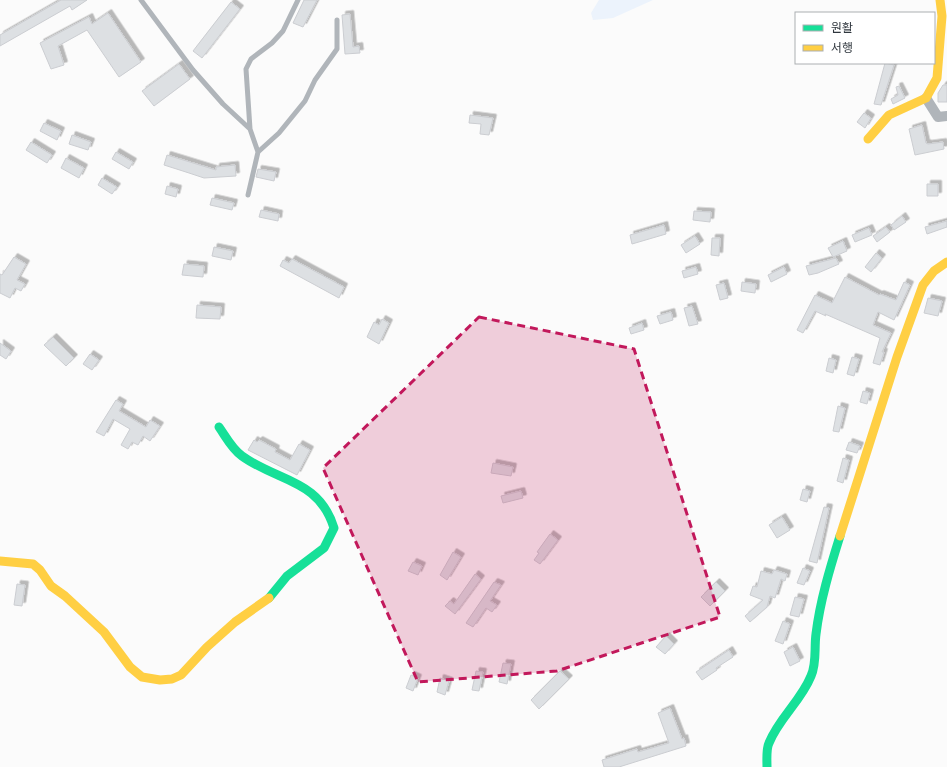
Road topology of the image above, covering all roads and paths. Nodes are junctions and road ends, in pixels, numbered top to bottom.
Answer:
1 (141, 0) edge
2 (298, 0) edge
3 (940, 0) edge
4 (337, 20) dead end
5 (926, 98) junction
6 (947, 116) edge
7 (250, 128) junction
8 (868, 139) dead end
9 (258, 152) junction
10 (248, 195) dead end
11 (947, 262) edge
12 (219, 427) dead end
13 (0, 561) edge
14 (767, 767) edge

1 - 7 lane
2 - 7 lane
3 - 5 street
4 - 9 lane
5 - 6 street
5 - 8 street
7 - 9 lane
9 - 10 lane
11 - 14 street
12 - 13 street

